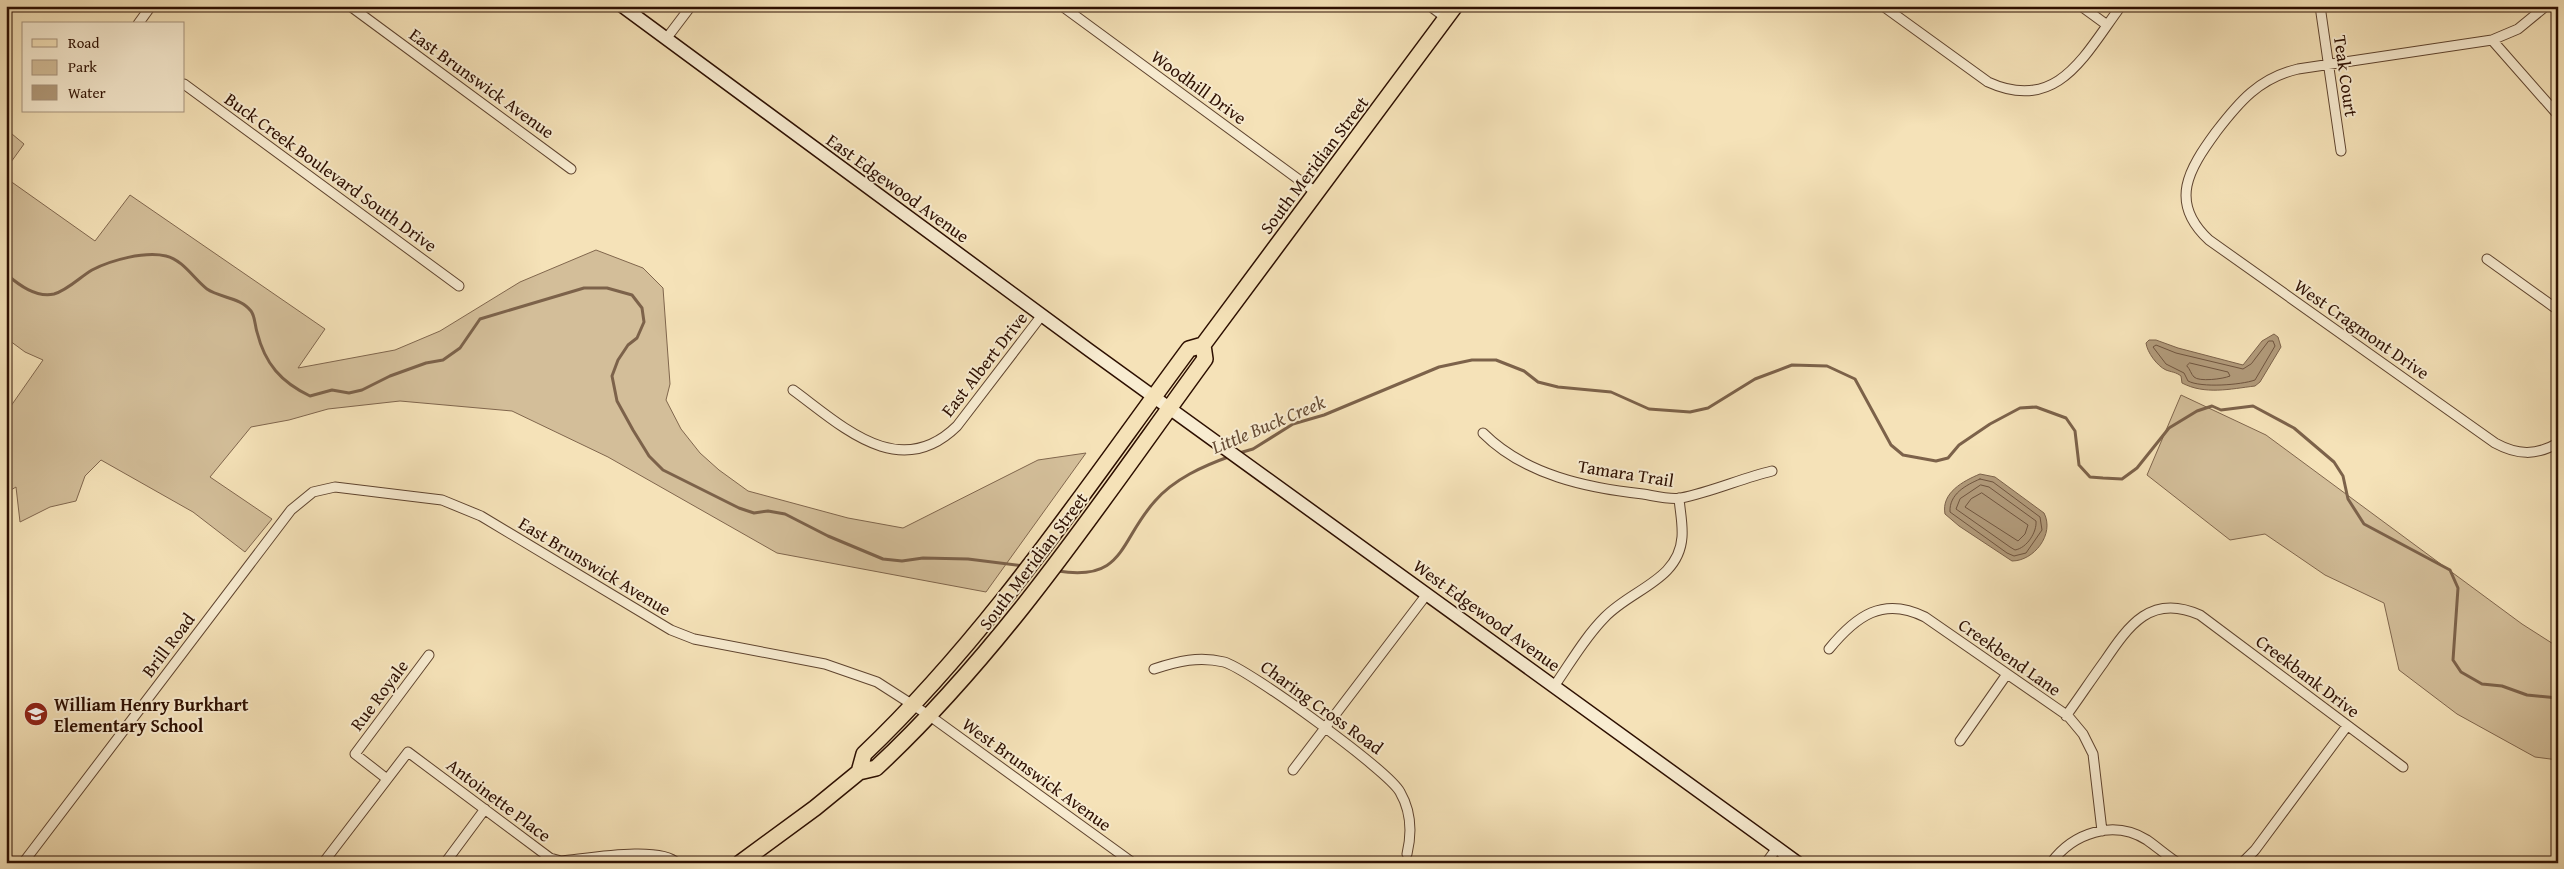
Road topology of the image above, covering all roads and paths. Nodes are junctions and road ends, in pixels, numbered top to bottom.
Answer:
1 (150, 6) edge
2 (350, 6) edge
3 (622, 6) edge
4 (691, 6) edge
5 (1062, 6) edge
6 (1430, 6) edge
7 (1883, 6) edge
8 (2081, 6) edge
9 (2121, 6) edge
10 (2320, 6) edge
11 (2546, 6) edge
12 (1451, 12) edge
13 (139, 22) edge
14 (2107, 25) junction
15 (666, 39) junction
16 (2492, 40) junction
17 (2328, 65) junction
18 (185, 85) edge
19 (2558, 116) edge
20 (2341, 151) dead end
21 (571, 169) dead end
22 (1317, 193) junction
23 (2487, 259) dead end
24 (459, 286) dead end
25 (2558, 310) edge
26 (1042, 315) junction
27 (1203, 345) junction
28 (792, 390) dead end
29 (1154, 396) junction
30 (1170, 407) junction
31 (1483, 434) dead end
32 (2558, 443) edge
33 (1772, 471) dead end
34 (1679, 498) junction
35 (266, 543) joint
36 (1427, 594) junction
37 (1830, 648) dead end
38 (429, 655) dead end
39 (1154, 669) dead end
40 (2007, 674) junction
41 (1554, 685) junction
42 (922, 711) junction
43 (2066, 716) junction
44 (2348, 726) junction
45 (1325, 729) junction
46 (1960, 741) dead end
47 (2403, 767) dead end
48 (1293, 770) dead end
49 (387, 779) junction
50 (485, 809) junction
51 (2102, 831) junction
52 (1777, 848) junction
53 (650, 854) junction
54 (1407, 854) dead end
55 (23, 863) edge
56 (323, 863) edge
57 (445, 863) edge
58 (636, 863) edge
59 (677, 863) edge
60 (740, 863) edge
61 (1133, 863) edge
62 (1766, 863) edge
63 (1798, 863) edge
64 (2052, 863) edge
65 (2178, 863) edge
66 (2242, 863) edge

1 - 13 street
2 - 21 street, East Brunswick Avenue
3 - 15 main road, East Edgewood Avenue
4 - 15 street
5 - 22 street, Woodhill Drive
6 - 12 street
7 - 14 street
8 - 14 street
9 - 14 street
10 - 17 street, Teak Court
11 - 16 street
12 - 22 main road, South Meridian Street
15 - 26 main road, East Edgewood Avenue
16 - 17 street
16 - 19 street
17 - 20 street, Teak Court
17 - 32 street, West Cragmont Drive
18 - 24 street, Buck Creek Boulevard South Drive
22 - 27 main road, South Meridian Street
23 - 25 street
26 - 28 street, East Albert Drive
26 - 29 main road, East Edgewood Avenue
27 - 29 main road, South Meridian Street
27 - 30 main road, South Meridian Street
29 - 30 main road, West Edgewood Avenue
29 - 42 main road, South Meridian Street
30 - 36 main road, West Edgewood Avenue
30 - 42 main road, South Meridian Street
31 - 34 street, Tamara Trail
33 - 34 street, Tamara Trail
34 - 41 street
35 - 42 street, East Brunswick Avenue
35 - 55 street, Brill Road
36 - 41 main road, West Edgewood Avenue
36 - 45 street
37 - 40 street, Creekbend Lane
38 - 49 street, Rue Royale
39 - 45 street, Charing Cross Road
40 - 43 street, Creekbend Lane
40 - 46 street
41 - 52 main road, West Edgewood Avenue
42 - 60 main road, South Meridian Street
42 - 61 street, West Brunswick Avenue
43 - 44 street, Creekbank Drive
43 - 51 street, Creekbend Lane
44 - 47 street, Creekbank Drive
44 - 66 street
45 - 48 street
45 - 54 street, Charing Cross Road
49 - 50 street, Antoinette Place
49 - 56 street
50 - 53 street, Antoinette Place
50 - 57 street
51 - 64 street
51 - 65 street
52 - 62 street
52 - 63 main road, West Edgewood Avenue
53 - 58 street
53 - 59 street, Antoinette Place

